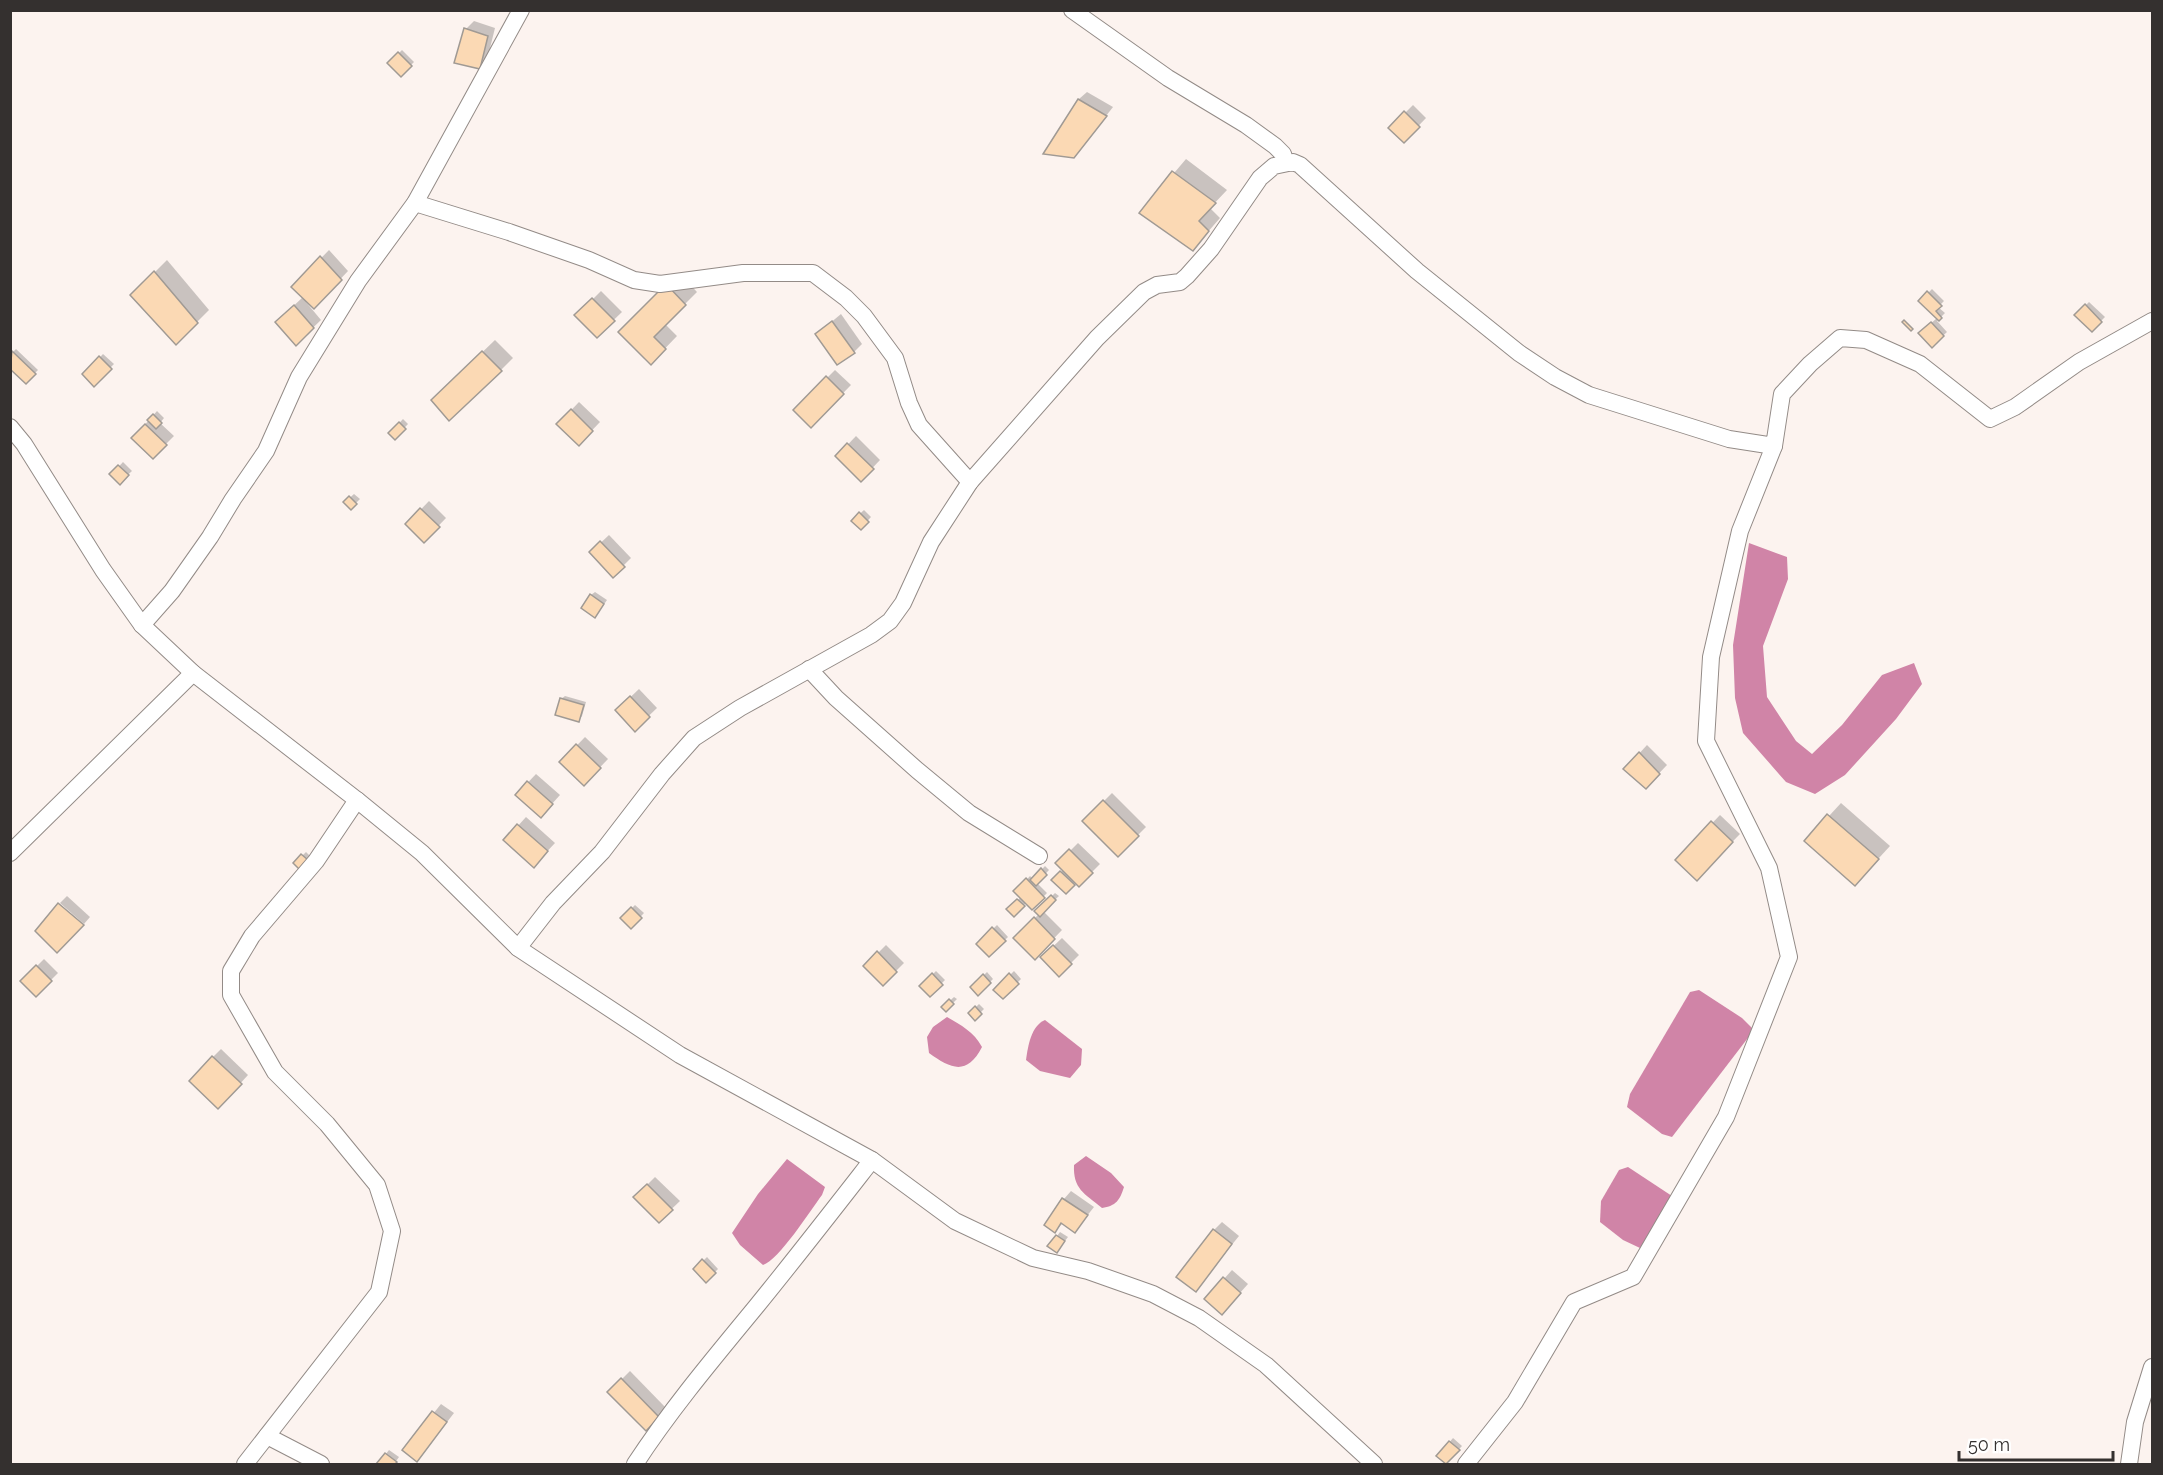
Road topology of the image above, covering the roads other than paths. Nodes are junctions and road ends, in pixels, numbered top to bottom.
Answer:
1 (521, 10) edge
2 (1072, 10) edge
3 (1286, 163) junction
4 (415, 203) junction
5 (2152, 321) edge
6 (10, 427) edge
7 (1774, 446) junction
8 (970, 482) junction
9 (142, 625) junction
10 (810, 669) junction
11 (193, 673) junction
12 (357, 800) junction
13 (10, 853) edge
14 (1039, 856) dead end
15 (518, 948) junction
16 (872, 1160) junction
17 (2152, 1366) edge
18 (267, 1436) junction
19 (245, 1464) edge
20 (321, 1464) edge
21 (635, 1464) edge
22 (1374, 1464) edge
23 (1466, 1464) edge
24 (2129, 1464) edge

1 - 4 street
2 - 3 street
3 - 7 street
3 - 8 street
4 - 8 street
4 - 9 street
5 - 7 street
6 - 9 street
7 - 23 street
8 - 10 street
9 - 11 street
10 - 14 street
10 - 15 street
11 - 12 street
11 - 13 street
12 - 15 street
12 - 18 street
15 - 16 street
16 - 21 street
16 - 22 street
17 - 24 street
18 - 19 street
18 - 20 street

